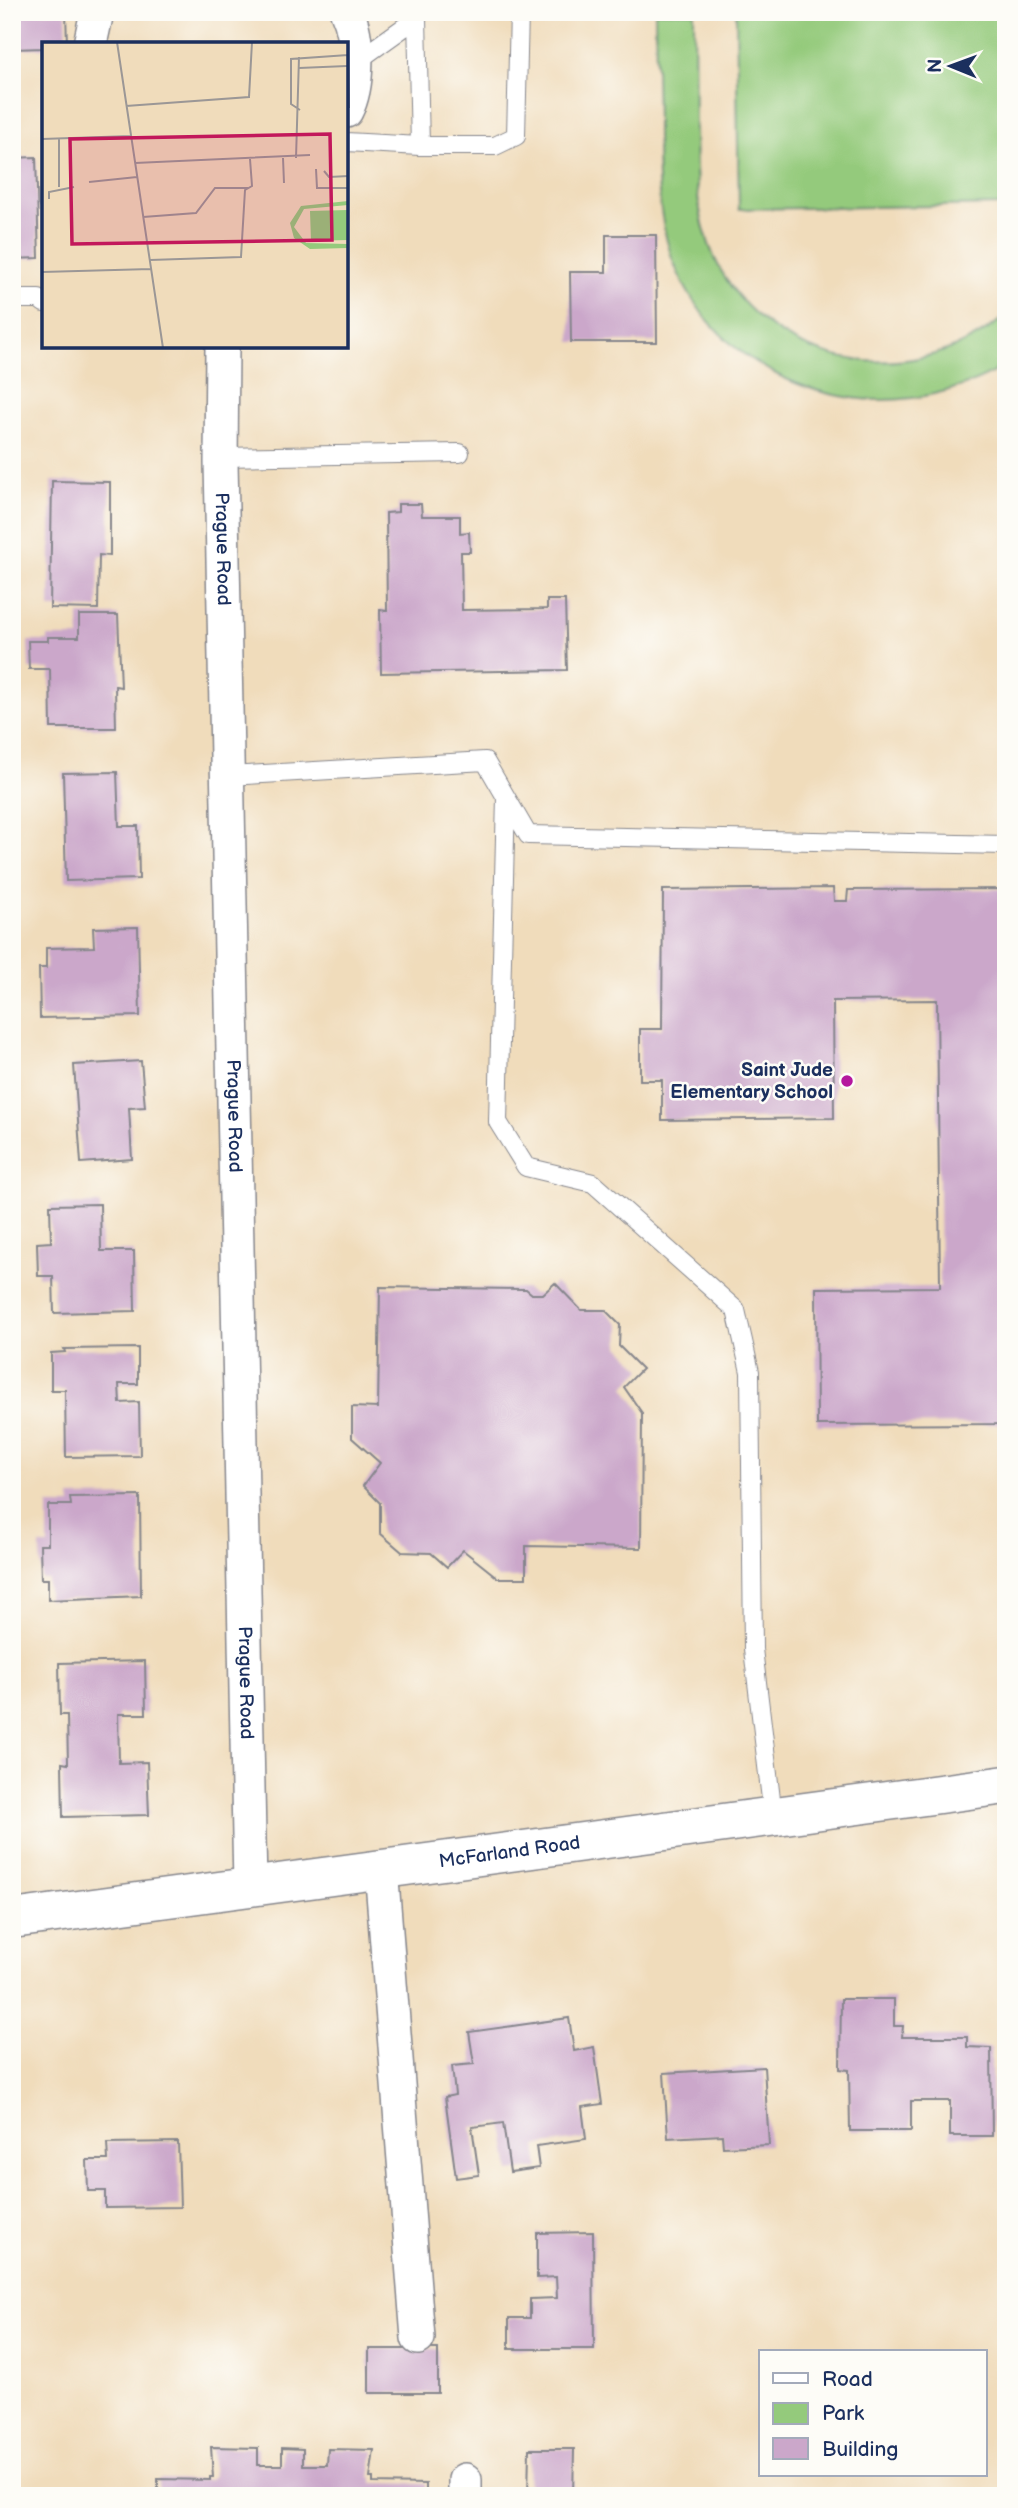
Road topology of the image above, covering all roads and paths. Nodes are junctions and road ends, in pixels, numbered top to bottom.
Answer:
1 (97, 12) edge
2 (347, 12) edge
3 (519, 12) edge
4 (417, 15) edge
5 (90, 42) edge
6 (357, 61) junction
7 (348, 107) edge
8 (348, 142) edge
9 (420, 146) junction
10 (12, 299) edge
11 (42, 302) edge
12 (222, 348) edge
13 (460, 453) dead end
14 (222, 457) junction
15 (228, 776) junction
16 (506, 797) junction
17 (1006, 845) edge
18 (1006, 1785) edge
19 (773, 1816) junction
20 (381, 1868) junction
21 (250, 1886) junction
22 (12, 1919) edge
23 (418, 2338) dead end

1 - 5 street
2 - 6 street
3 - 9 lane
4 - 6 lane
4 - 9 lane
6 - 7 street
8 - 9 lane
10 - 11 lane
12 - 14 street, Prague Road
13 - 14 lane
14 - 15 street, Prague Road
15 - 16 lane
15 - 21 street, Prague Road
16 - 17 lane
16 - 19 lane
18 - 19 street, McFarland Road
19 - 20 street, McFarland Road
20 - 21 street, McFarland Road
20 - 23 street
21 - 22 street, McFarland Road

